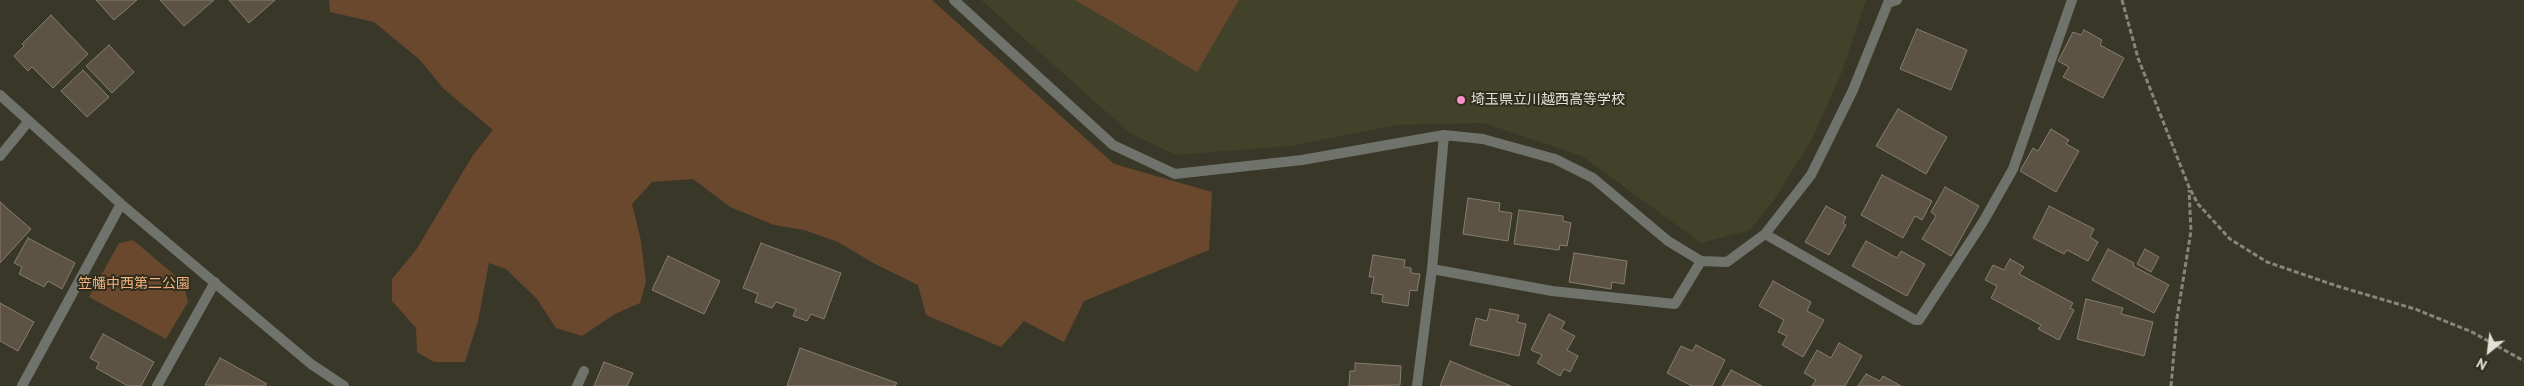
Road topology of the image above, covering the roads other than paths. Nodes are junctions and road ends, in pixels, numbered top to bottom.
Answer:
1 (954, 0) edge
2 (2072, 0) edge
3 (1891, 1) edge
4 (0, 95) edge
5 (28, 122) junction
6 (1444, 135) junction
7 (0, 156) edge
8 (121, 204) junction
9 (1765, 234) junction
10 (1701, 261) junction
11 (1432, 270) junction
12 (215, 282) junction
13 (584, 371) dead end
14 (22, 386) edge
15 (157, 386) edge
16 (344, 386) edge
17 (577, 386) edge
18 (1417, 386) edge

1 - 6 street
2 - 9 street
3 - 9 street
4 - 5 street
5 - 7 street
5 - 8 street
6 - 10 street
6 - 11 street
8 - 12 street
8 - 14 street
9 - 10 street
10 - 11 street
11 - 18 street
12 - 15 street
12 - 16 street
13 - 17 street

